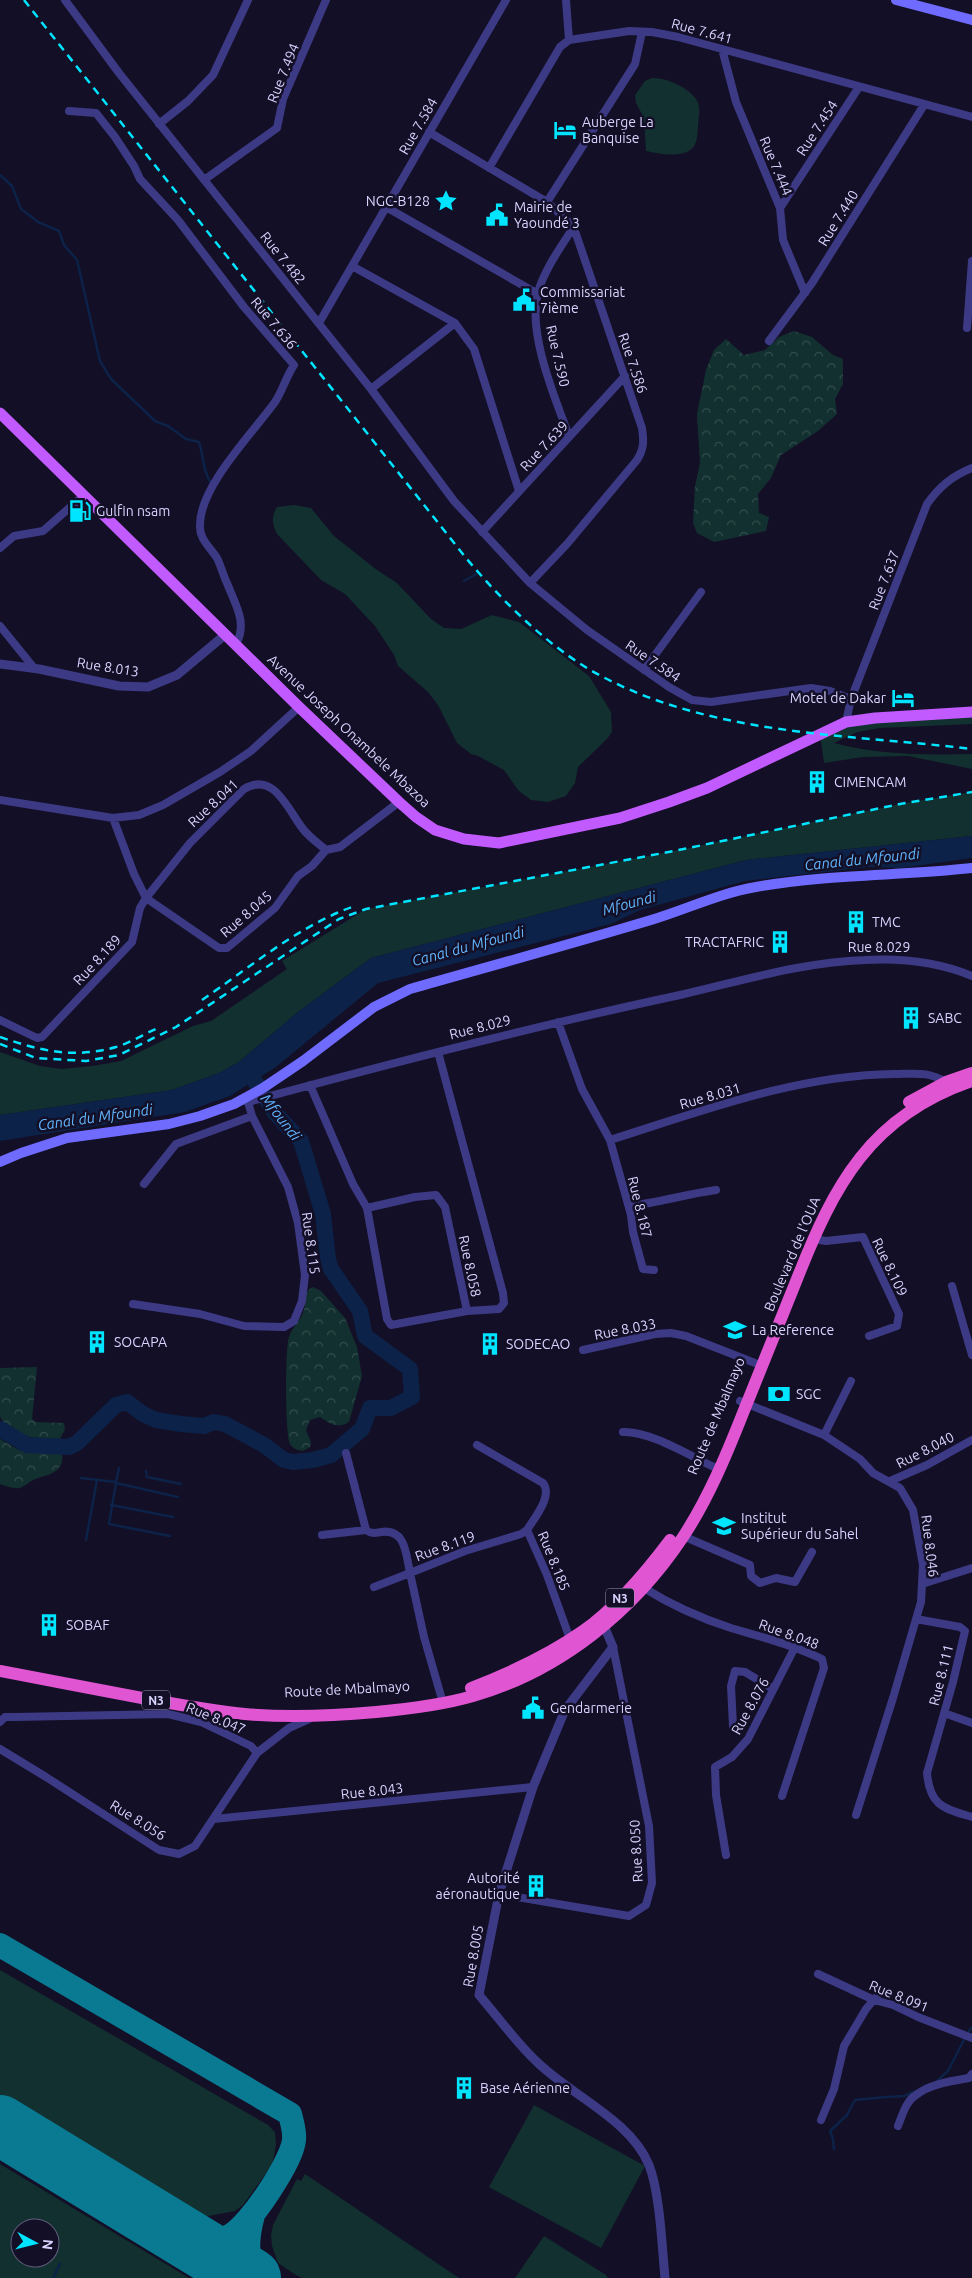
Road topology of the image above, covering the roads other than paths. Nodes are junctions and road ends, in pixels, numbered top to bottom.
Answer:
1 (65, 0) edge
2 (248, 0) edge
3 (326, 0) edge
4 (506, 0) edge
5 (566, 0) edge
6 (896, 0) edge
7 (972, 20) edge
8 (642, 32) junction
9 (569, 40) junction
10 (722, 49) junction
11 (859, 87) junction
12 (924, 105) junction
13 (69, 111) dead end
14 (972, 116) edge
15 (159, 124) junction
16 (429, 132) junction
17 (489, 168) junction
18 (204, 180) junction
19 (547, 202) junction
20 (386, 207) junction
21 (780, 208) junction
22 (573, 228) junction
23 (972, 261) edge
24 (352, 266) junction
25 (805, 293) junction
26 (538, 294) junction
27 (319, 323) junction
28 (455, 323) junction
29 (967, 328) dead end
30 (769, 342) dead end
31 (625, 376) junction
32 (371, 389) junction
33 (0, 414) edge
34 (570, 436) junction
35 (972, 468) edge
36 (519, 491) junction
37 (84, 495) junction
38 (482, 532) junction
39 (0, 548) edge
40 (530, 583) junction
41 (701, 592) dead end
42 (0, 626) edge
43 (226, 634) junction
44 (236, 644) junction
45 (0, 664) edge
46 (34, 668) junction
47 (644, 670) junction
48 (851, 699) junction
49 (299, 707) junction
50 (972, 712) edge
51 (846, 722) junction
52 (0, 800) edge
53 (399, 802) junction
54 (113, 818) junction
55 (326, 850) junction
56 (972, 868) edge
57 (146, 898) junction
58 (972, 976) edge
59 (0, 1020) edge
60 (558, 1022) junction
61 (438, 1052) junction
62 (972, 1072) edge
63 (972, 1081) edge
64 (946, 1082) junction
65 (310, 1085) junction
66 (244, 1101) junction
67 (252, 1116) junction
68 (610, 1140) junction
69 (0, 1162) edge
70 (144, 1184) dead end
71 (716, 1190) dead end
72 (628, 1206) junction
73 (367, 1208) junction
74 (813, 1239) junction
75 (654, 1270) dead end
76 (952, 1286) dead end
77 (133, 1304) dead end
78 (467, 1311) junction
79 (869, 1336) dead end
80 (583, 1350) dead end
81 (972, 1355) edge
82 (755, 1363) junction
83 (851, 1381) dead end
84 (744, 1402) junction
85 (623, 1432) dead end
86 (824, 1435) junction
87 (972, 1440) edge
88 (477, 1445) dead end
89 (346, 1453) dead end
90 (714, 1467) junction
91 (890, 1481) junction
92 (366, 1530) junction
93 (527, 1530) junction
94 (322, 1535) dead end
95 (683, 1536) junction
96 (812, 1552) dead end
97 (972, 1568) edge
98 (410, 1572) junction
99 (922, 1584) junction
100 (374, 1587) dead end
101 (644, 1588) junction
102 (916, 1619) junction
103 (604, 1626) junction
104 (570, 1639) junction
105 (612, 1647) junction
106 (795, 1647) junction
107 (0, 1662) edge
108 (0, 1671) edge
109 (773, 1689) junction
110 (441, 1696) junction
111 (944, 1713) junction
112 (313, 1717) junction
113 (3, 1720) edge
114 (972, 1722) edge
115 (732, 1726) dead end
116 (0, 1749) edge
117 (257, 1752) junction
118 (533, 1787) junction
119 (782, 1796) dead end
120 (856, 1815) dead end
121 (972, 1817) edge
122 (214, 1819) junction
123 (726, 1855) dead end
124 (499, 1894) junction
125 (818, 1974) dead end
126 (876, 1998) junction
127 (972, 2038) edge
128 (972, 2074) edge
129 (821, 2120) dead end
130 (898, 2126) dead end
131 (665, 2278) edge

1 - 15 street, Rue 7.482
2 - 15 street
3 - 18 street, Rue 7.494
4 - 16 street, Rue 7.584
5 - 9 street
6 - 7 main road
8 - 9 street, Rue 7.641
8 - 10 street, Rue 7.641
8 - 19 street
9 - 17 street
10 - 11 street, Rue 7.641
10 - 21 street, Rue 7.444
11 - 12 street, Rue 7.641
11 - 21 street, Rue 7.454
12 - 14 street, Rue 7.641
12 - 25 street, Rue 7.440
13 - 44 street, Rue 7.636
15 - 18 street, Rue 7.482
16 - 17 street, Rue 7.586
16 - 20 street, Rue 7.584
17 - 19 street, Rue 7.586
18 - 27 street, Rue 7.482
19 - 22 street, Rue 7.586
20 - 24 street, Rue 7.584
20 - 26 street
21 - 25 street, Rue 7.444
22 - 26 street, Rue 7.590
22 - 31 street, Rue 7.586
23 - 29 street
24 - 27 street, Rue 7.584
24 - 28 street
25 - 30 street, Rue 7.440
26 - 34 street, Rue 7.590
27 - 32 street, Rue 7.482
28 - 32 street
28 - 36 street
31 - 34 street, Rue 7.639
31 - 40 street, Rue 7.586
32 - 38 street, Rue 7.482
33 - 37 main road, Avenue Joseph Onambele Mbazoa
34 - 36 street, Rue 7.639
35 - 48 street, Rue 7.637
36 - 38 street, Rue 7.639
37 - 39 street
37 - 43 main road, Avenue Joseph Onambele Mbazoa
38 - 40 street, Rue 7.584
40 - 47 street, Rue 7.584
41 - 47 street
42 - 46 street
43 - 44 main road, Avenue Joseph Onambele Mbazoa
43 - 46 street, Rue 8.013
44 - 49 main road, Avenue Joseph Onambele Mbazoa
45 - 46 street, Rue 8.013
47 - 48 street, Rue 7.584
48 - 51 street, Rue 7.637
49 - 53 main road, Avenue Joseph Onambele Mbazoa
49 - 54 street
50 - 51 main road, Avenue Joseph Onambele Mbazoa
51 - 53 main road, Avenue Joseph Onambele Mbazoa
52 - 54 street
53 - 55 street
54 - 57 street
55 - 57 street, Rue 8.045
55 - 57 street, Rue 8.041
56 - 66 main road
57 - 59 street, Rue 8.189
58 - 60 street, Rue 8.029
60 - 61 street, Rue 8.029
60 - 68 street
61 - 65 street, Rue 8.029
61 - 78 street, Rue 8.058
62 - 64 highway, Route de Mbalmayo / N3
63 - 74 highway, Boulevard de l'OUA / N3
64 - 68 street, Rue 8.031
64 - 82 highway, Route de Mbalmayo / N3
65 - 66 street, Rue 8.029
65 - 73 street
66 - 67 street, Rue 8.115
66 - 69 main road, Rue 8.029
67 - 70 street
67 - 77 street, Rue 8.115
68 - 72 street, Rue 8.187
71 - 72 street
72 - 75 street, Rue 8.187
73 - 78 street, Rue 8.058
73 - 78 street
74 - 79 street, Rue 8.109
74 - 84 highway, Boulevard de l'OUA / N3
76 - 81 street
80 - 82 street, Rue 8.033
82 - 84 highway, Route de Mbalmayo / N3
83 - 86 street
84 - 86 street, Rue 8.046
84 - 90 highway, Route de Mbalmayo / N3
84 - 95 highway, Boulevard de l'OUA / N3
85 - 90 street
86 - 91 street, Rue 8.046
87 - 91 street, Rue 8.040
88 - 93 street, Rue 8.185
89 - 92 street
90 - 104 highway, Route de Mbalmayo / N3
91 - 99 street, Rue 8.046
92 - 94 street
92 - 98 street
93 - 98 street, Rue 8.119
93 - 104 street, Rue 8.185
95 - 96 street
95 - 101 highway, Boulevard de l'OUA / N3
97 - 99 street
98 - 100 street
98 - 110 street, Rue 8.119
99 - 102 street, Rue 8.046
101 - 103 highway, Boulevard de l'OUA / N3
101 - 106 street, Rue 8.048
102 - 111 street, Rue 8.111
102 - 120 street, Rue 8.046
103 - 105 street
103 - 112 highway, Boulevard de l'OUA / N3
104 - 110 highway, Route de Mbalmayo / N3
105 - 118 street, Rue 8.005
105 - 124 street, Rue 8.050
106 - 109 street, Rue 8.076
106 - 119 street, Rue 8.048
107 - 110 highway, Route de Mbalmayo / N3
108 - 112 highway, N3
109 - 115 street
109 - 123 street, Rue 8.076
111 - 114 street
111 - 121 street, Rue 8.111
112 - 117 street
113 - 117 street, Rue 8.047
116 - 122 street, Rue 8.056
117 - 122 street, Rue 8.056
118 - 122 street, Rue 8.043
118 - 124 street, Rue 8.005
124 - 131 street, Rue 8.005
125 - 126 street, Rue 8.091
126 - 127 street, Rue 8.091
126 - 129 street
128 - 130 street

